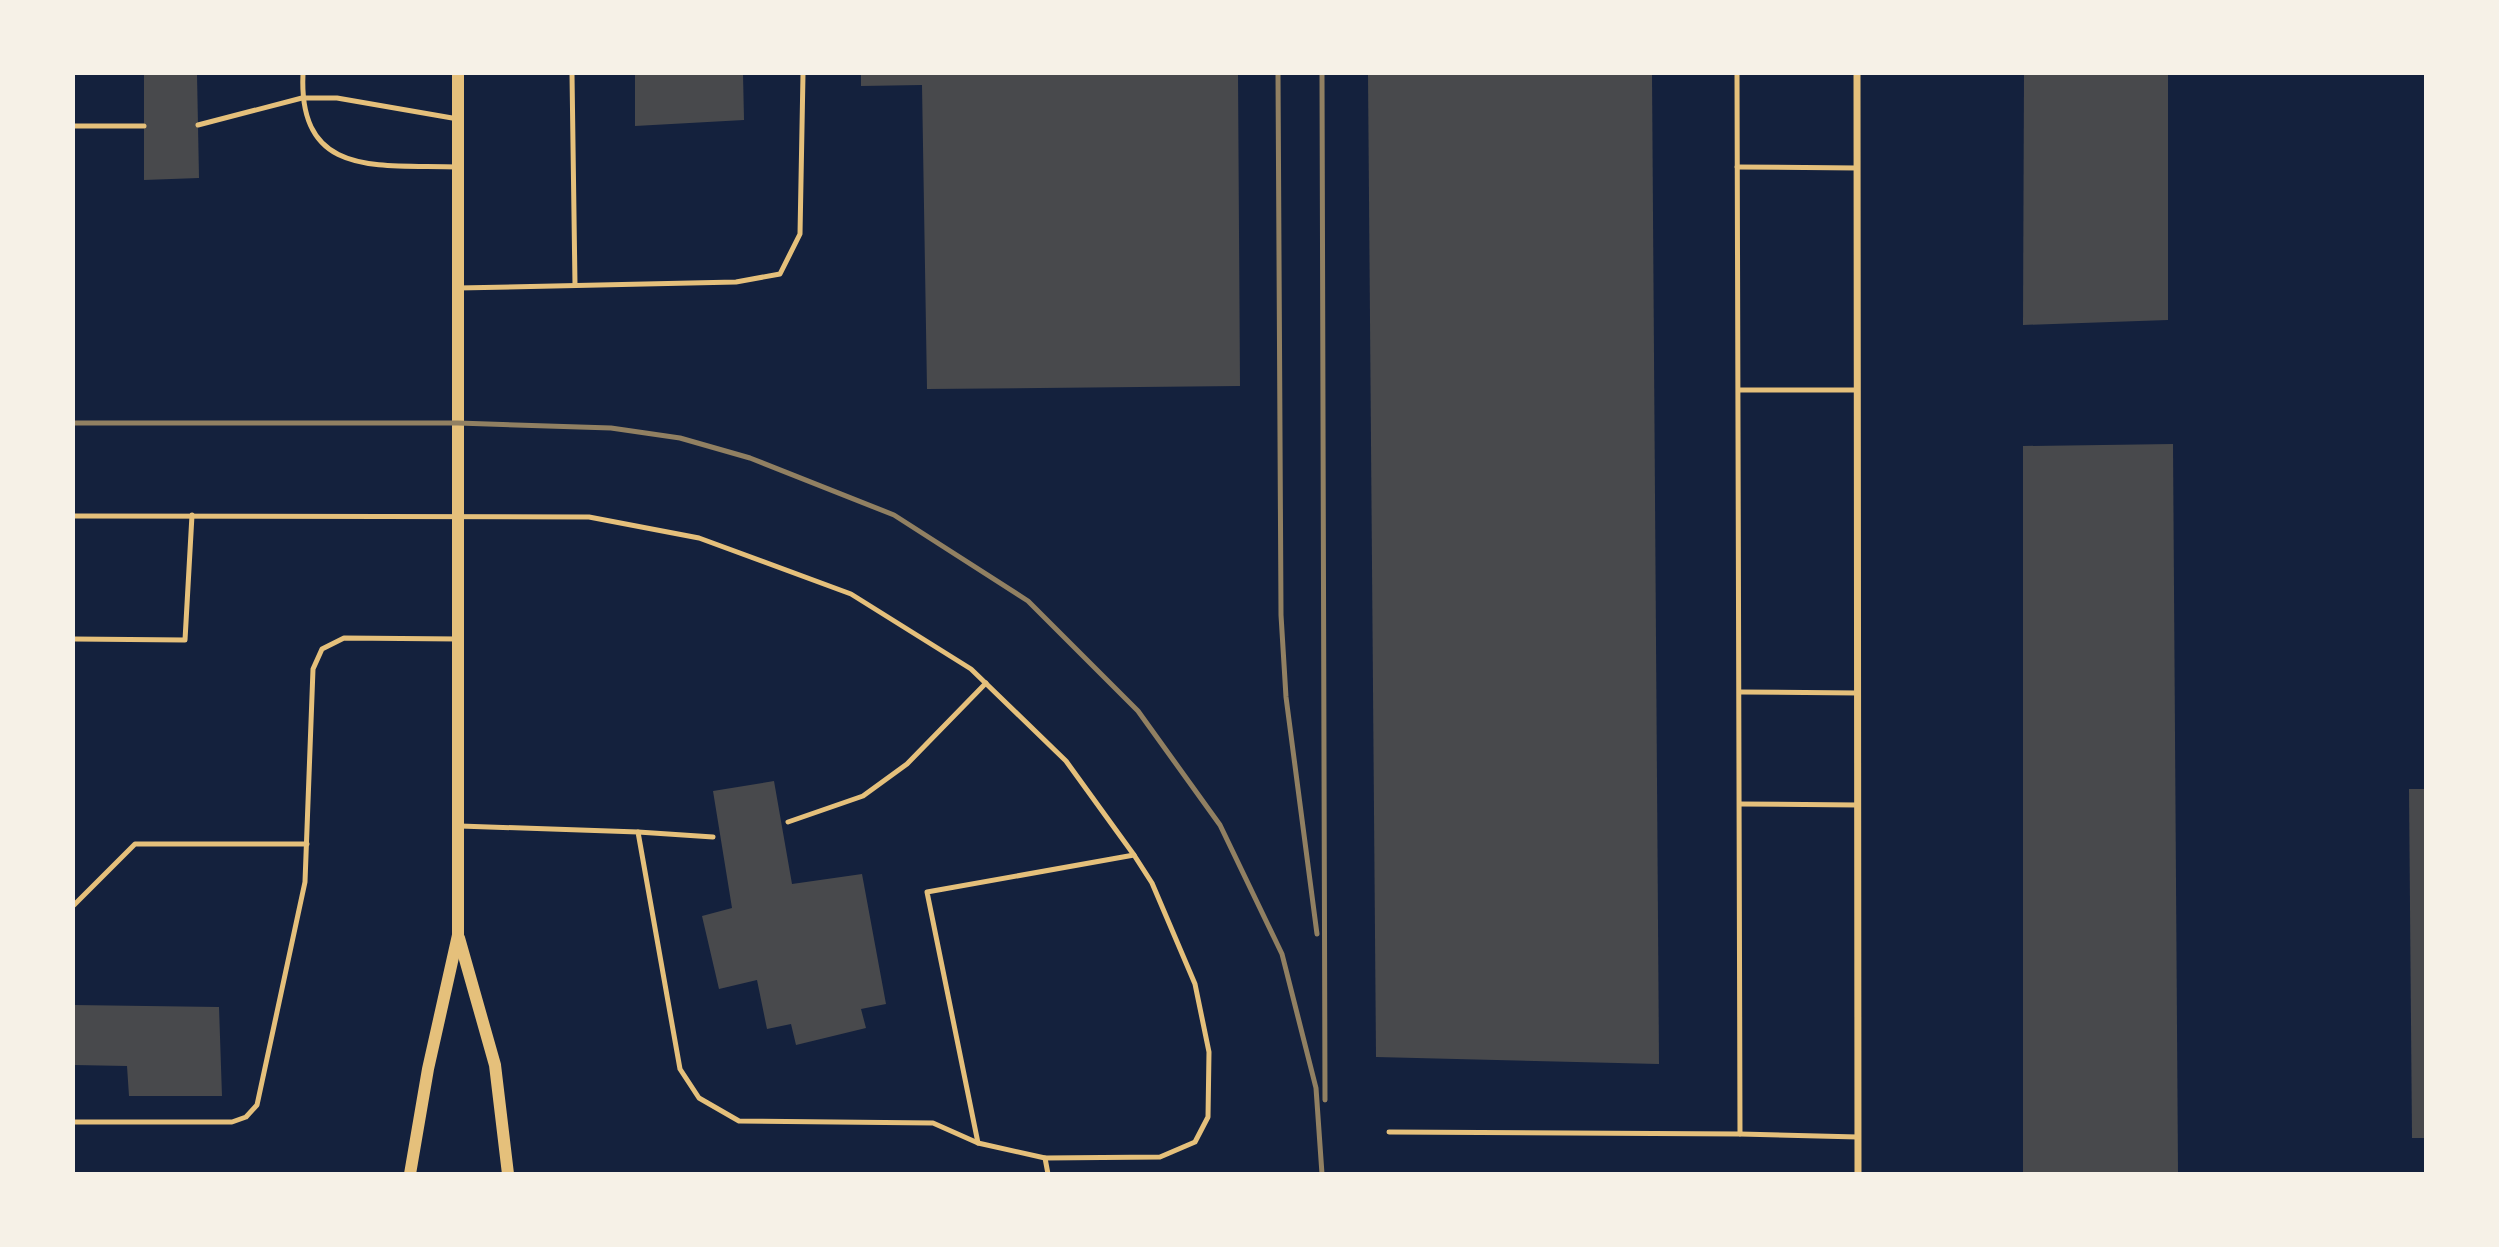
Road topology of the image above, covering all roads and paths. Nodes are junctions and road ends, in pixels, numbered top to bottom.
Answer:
1 (303, 74) edge
2 (458, 74) edge
3 (572, 74) edge
4 (803, 74) edge
5 (1737, 74) edge
6 (1857, 74) edge
7 (302, 98) junction
8 (458, 119) junction
9 (198, 125) dead end
10 (74, 126) edge
11 (144, 126) dead end
12 (458, 167) junction
13 (1737, 167) junction
14 (1857, 169) junction
15 (575, 285) junction
16 (458, 288) junction
17 (1739, 390) junction
18 (1857, 390) junction
19 (192, 515) junction
20 (458, 515) junction
21 (74, 516) edge
22 (74, 639) edge
23 (458, 639) junction
24 (986, 683) junction
25 (1741, 692) junction
26 (1858, 693) junction
27 (1740, 804) junction
28 (1857, 805) junction
29 (788, 822) dead end
30 (458, 826) junction
31 (638, 832) junction
32 (713, 837) dead end
33 (307, 844) junction
34 (1134, 855) junction
35 (74, 905) edge
36 (458, 935) junction
37 (74, 1122) edge
38 (1389, 1132) dead end
39 (1740, 1134) junction
40 (1858, 1137) junction
41 (978, 1143) junction
42 (1045, 1158) junction
43 (410, 1174) edge
44 (508, 1174) edge
45 (1048, 1174) edge
46 (1858, 1174) edge

1 - 7 lane
2 - 8 street
3 - 15 lane
4 - 15 lane
5 - 13 lane
6 - 14 street
7 - 8 lane
7 - 9 lane
7 - 12 lane
8 - 12 street
10 - 11 lane
12 - 16 street
13 - 14 lane
13 - 17 lane
14 - 18 street
15 - 16 lane
16 - 20 street
17 - 18 lane
17 - 25 lane
18 - 26 street
19 - 20 lane
19 - 21 lane
19 - 22 lane
20 - 23 street
20 - 24 lane
23 - 30 street
23 - 33 lane
24 - 29 lane
24 - 34 lane
25 - 26 lane
25 - 27 lane
26 - 28 street
27 - 28 lane
27 - 39 lane
28 - 40 street
30 - 31 lane
30 - 36 street
31 - 32 lane
31 - 41 lane
33 - 35 lane
33 - 37 lane
34 - 41 lane
34 - 42 lane
36 - 43 street
36 - 44 street
38 - 39 lane
39 - 40 lane
40 - 46 street
41 - 42 lane
42 - 45 lane

